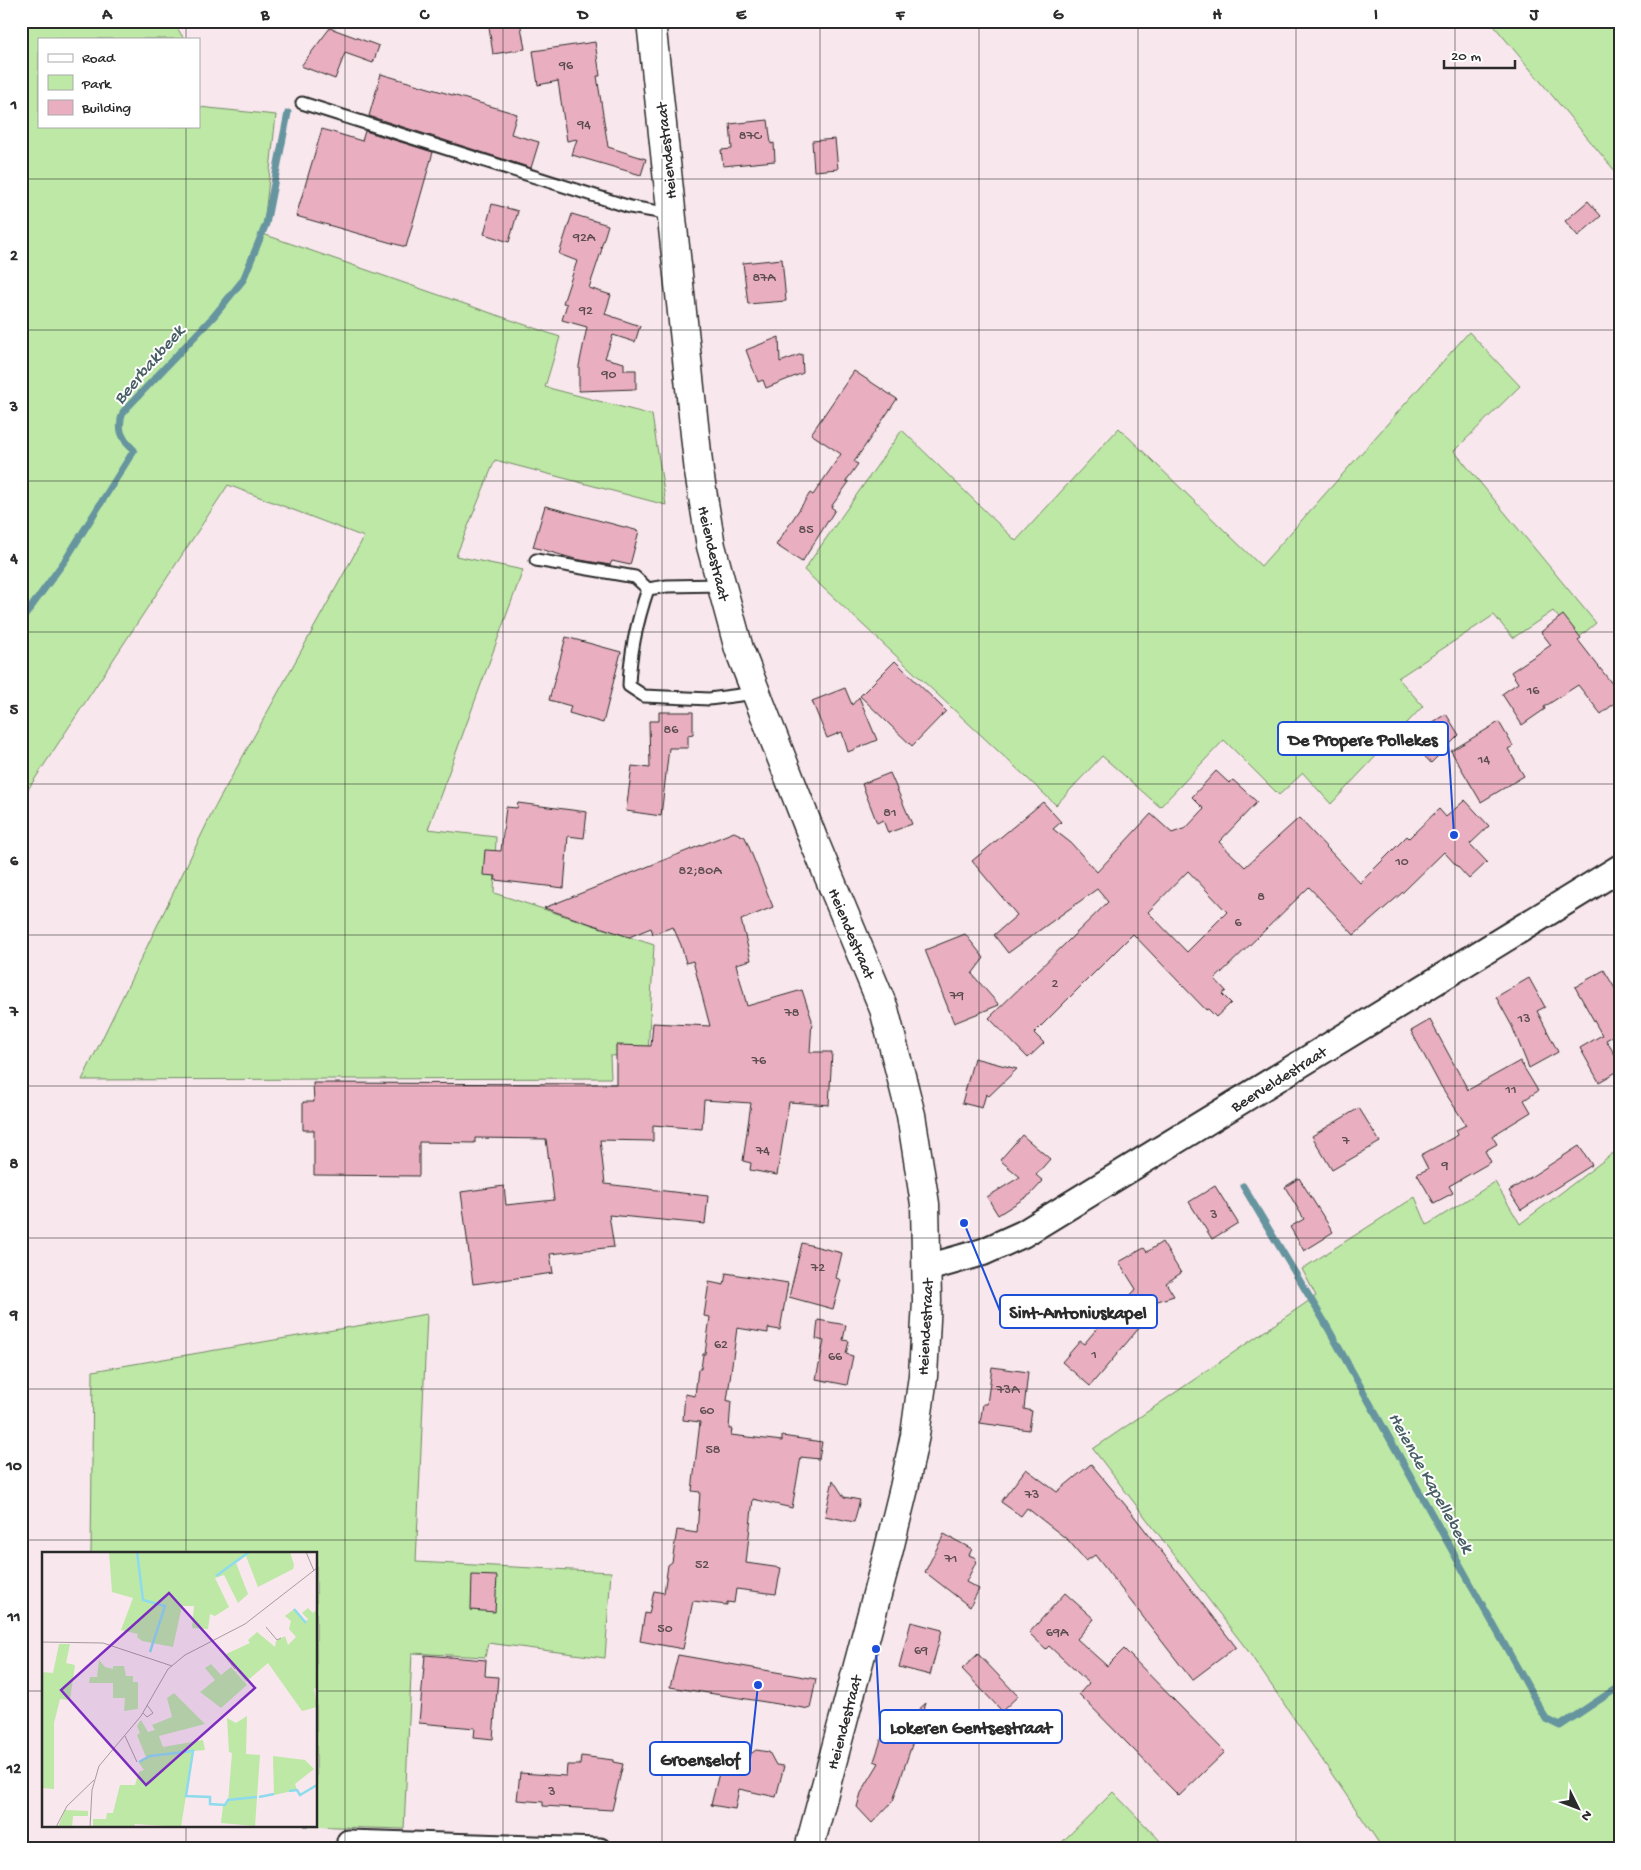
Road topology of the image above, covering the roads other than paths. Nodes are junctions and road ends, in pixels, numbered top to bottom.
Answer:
1 (651, 21) edge
2 (302, 103) dead end
3 (671, 214) junction
4 (536, 560) dead end
5 (721, 585) junction
6 (648, 589) junction
7 (756, 693) junction
8 (1620, 868) edge
9 (927, 1268) junction
10 (348, 1841) dead end
11 (600, 1849) edge
12 (809, 1849) edge

1 - 3 main road, Heiendestraat
2 - 3 lane
3 - 5 main road, Heiendestraat
4 - 6 lane
5 - 6 lane
5 - 7 main road, Heiendestraat
6 - 7 lane
7 - 9 main road, Heiendestraat
8 - 9 street, Beerveldestraat
9 - 12 main road, Heiendestraat
10 - 11 street

